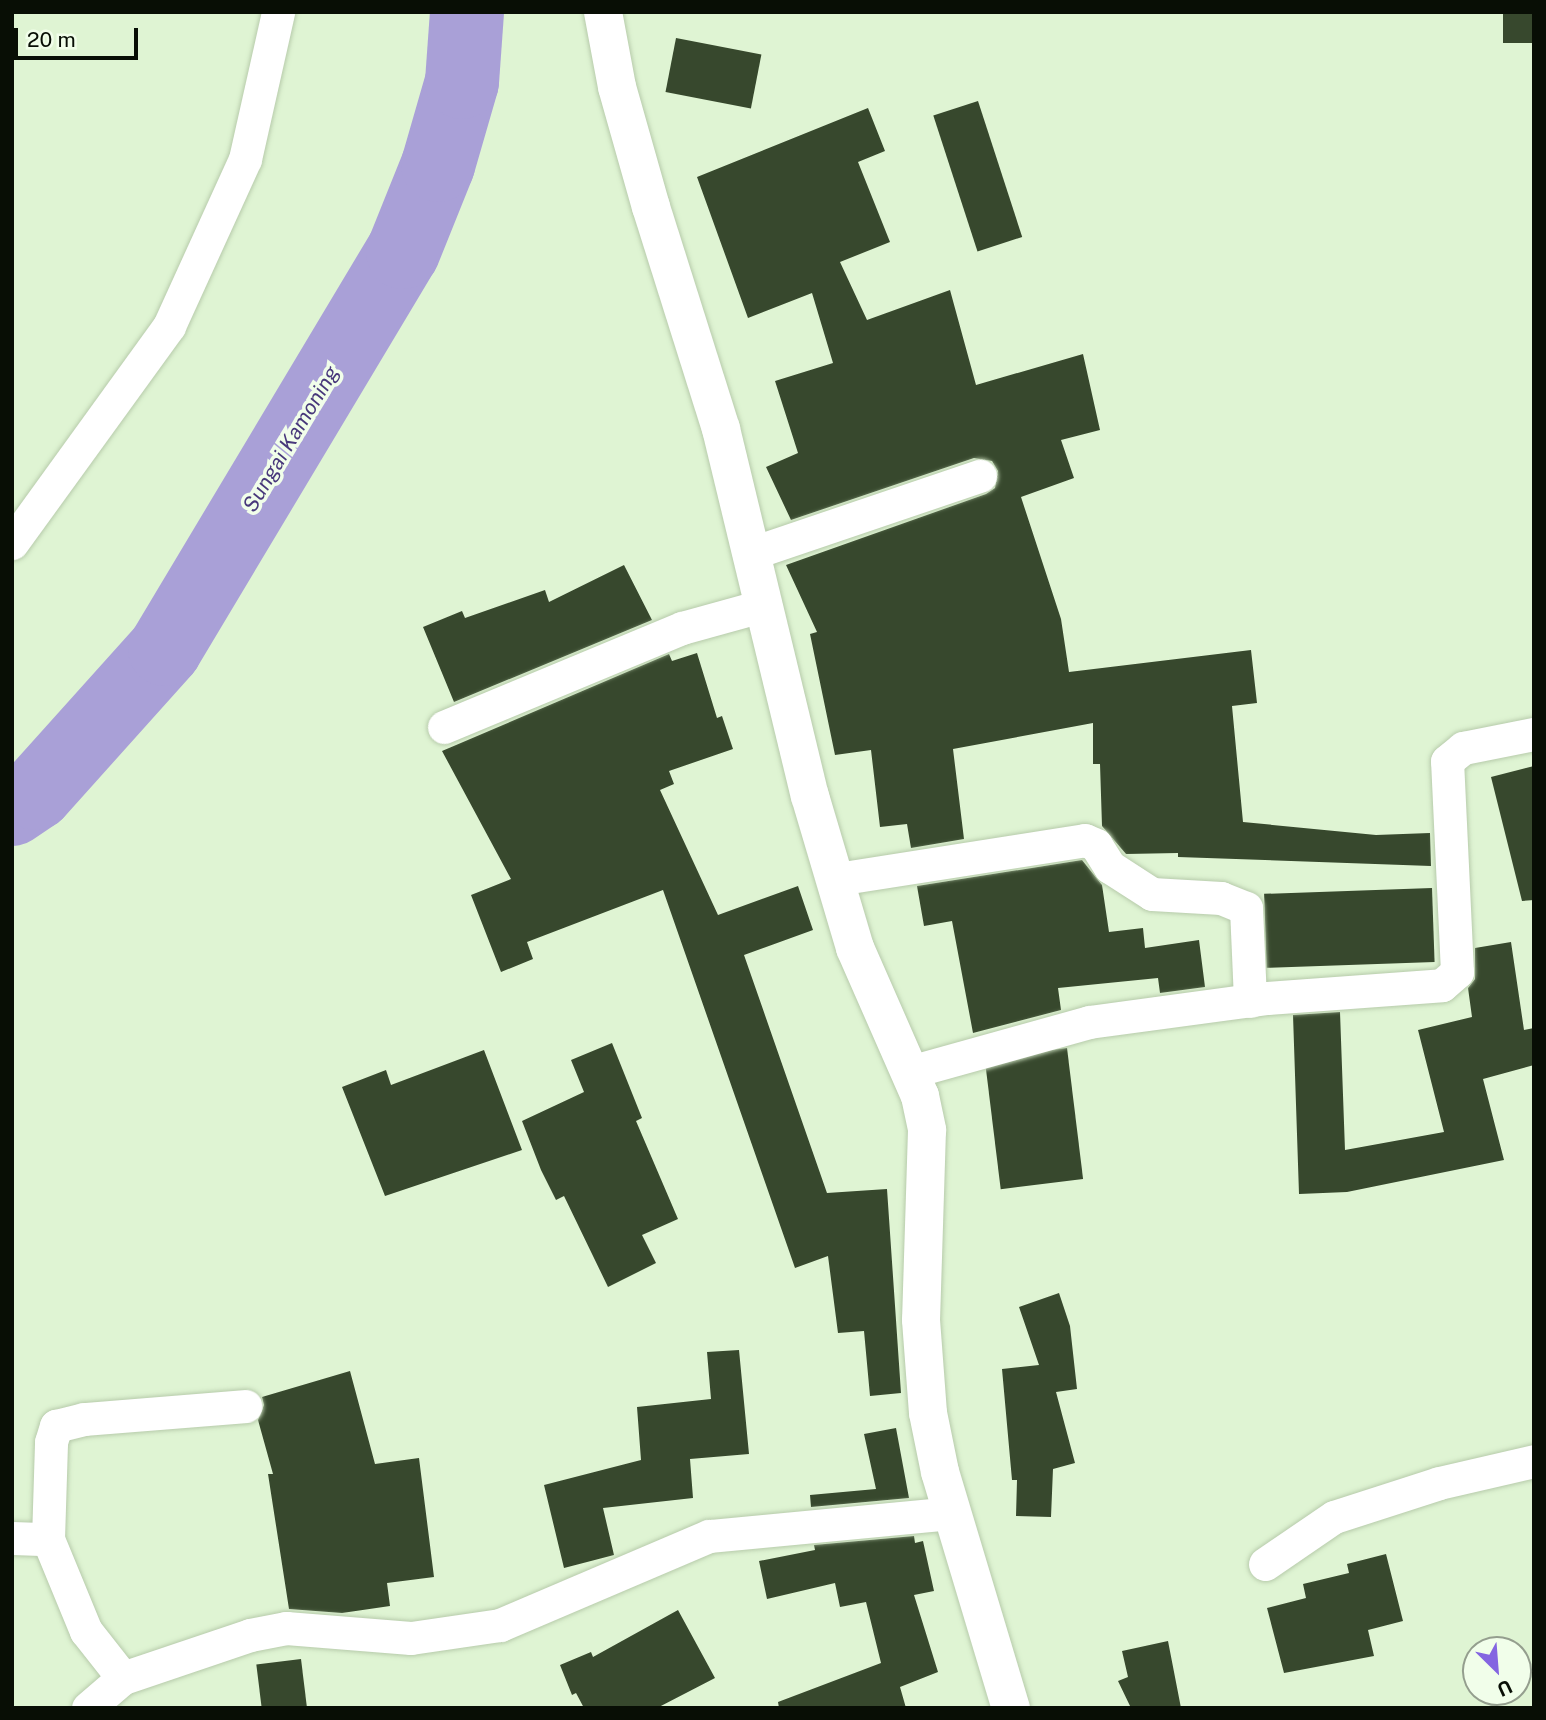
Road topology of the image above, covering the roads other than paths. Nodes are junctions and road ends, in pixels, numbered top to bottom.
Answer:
1 (278, 12) edge
2 (603, 12) edge
3 (980, 476) dead end
4 (12, 543) edge
5 (749, 554) junction
6 (765, 605) junction
7 (444, 727) dead end
8 (1534, 734) edge
9 (837, 879) junction
10 (1250, 1001) junction
11 (910, 1072) junction
12 (245, 1406) dead end
13 (1534, 1461) edge
14 (953, 1513) junction
15 (12, 1538) edge
16 (48, 1539) junction
17 (1265, 1564) dead end
18 (123, 1678) junction
19 (88, 1708) edge
20 (1011, 1708) edge

1 - 4 street
2 - 5 street
3 - 5 street
5 - 6 street
6 - 7 street
6 - 9 street
8 - 10 street
9 - 10 street
9 - 11 street
10 - 11 street
11 - 14 street
12 - 16 street
13 - 17 street
14 - 18 street
14 - 20 street
15 - 16 street
16 - 18 street
18 - 19 street

